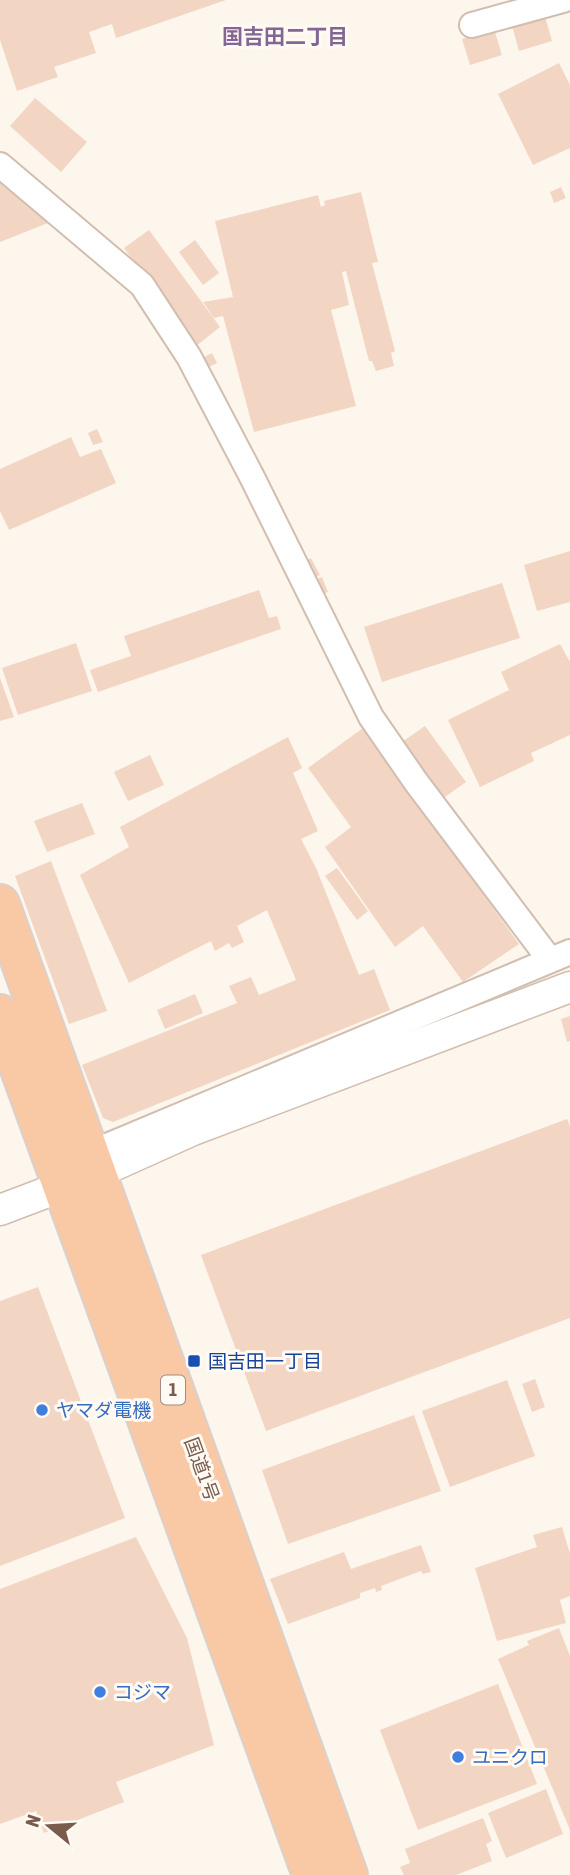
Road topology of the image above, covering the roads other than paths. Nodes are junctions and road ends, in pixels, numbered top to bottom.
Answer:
1 (563, 0) edge
2 (472, 25) dead end
3 (0, 165) edge
4 (0, 904) edge
5 (560, 956) edge
6 (570, 987) edge
7 (0, 1014) edge
8 (82, 1172) junction
9 (0, 1210) edge
10 (312, 1875) edge
11 (348, 1875) edge

1 - 2 street
3 - 5 street
4 - 8 highway, 国道1号 / 1
5 - 8 street
6 - 8 street
7 - 8 highway, 国道1号 / 1
8 - 9 street
8 - 10 highway, 国道1号 / 1
8 - 11 highway, 国道1号 / 1

